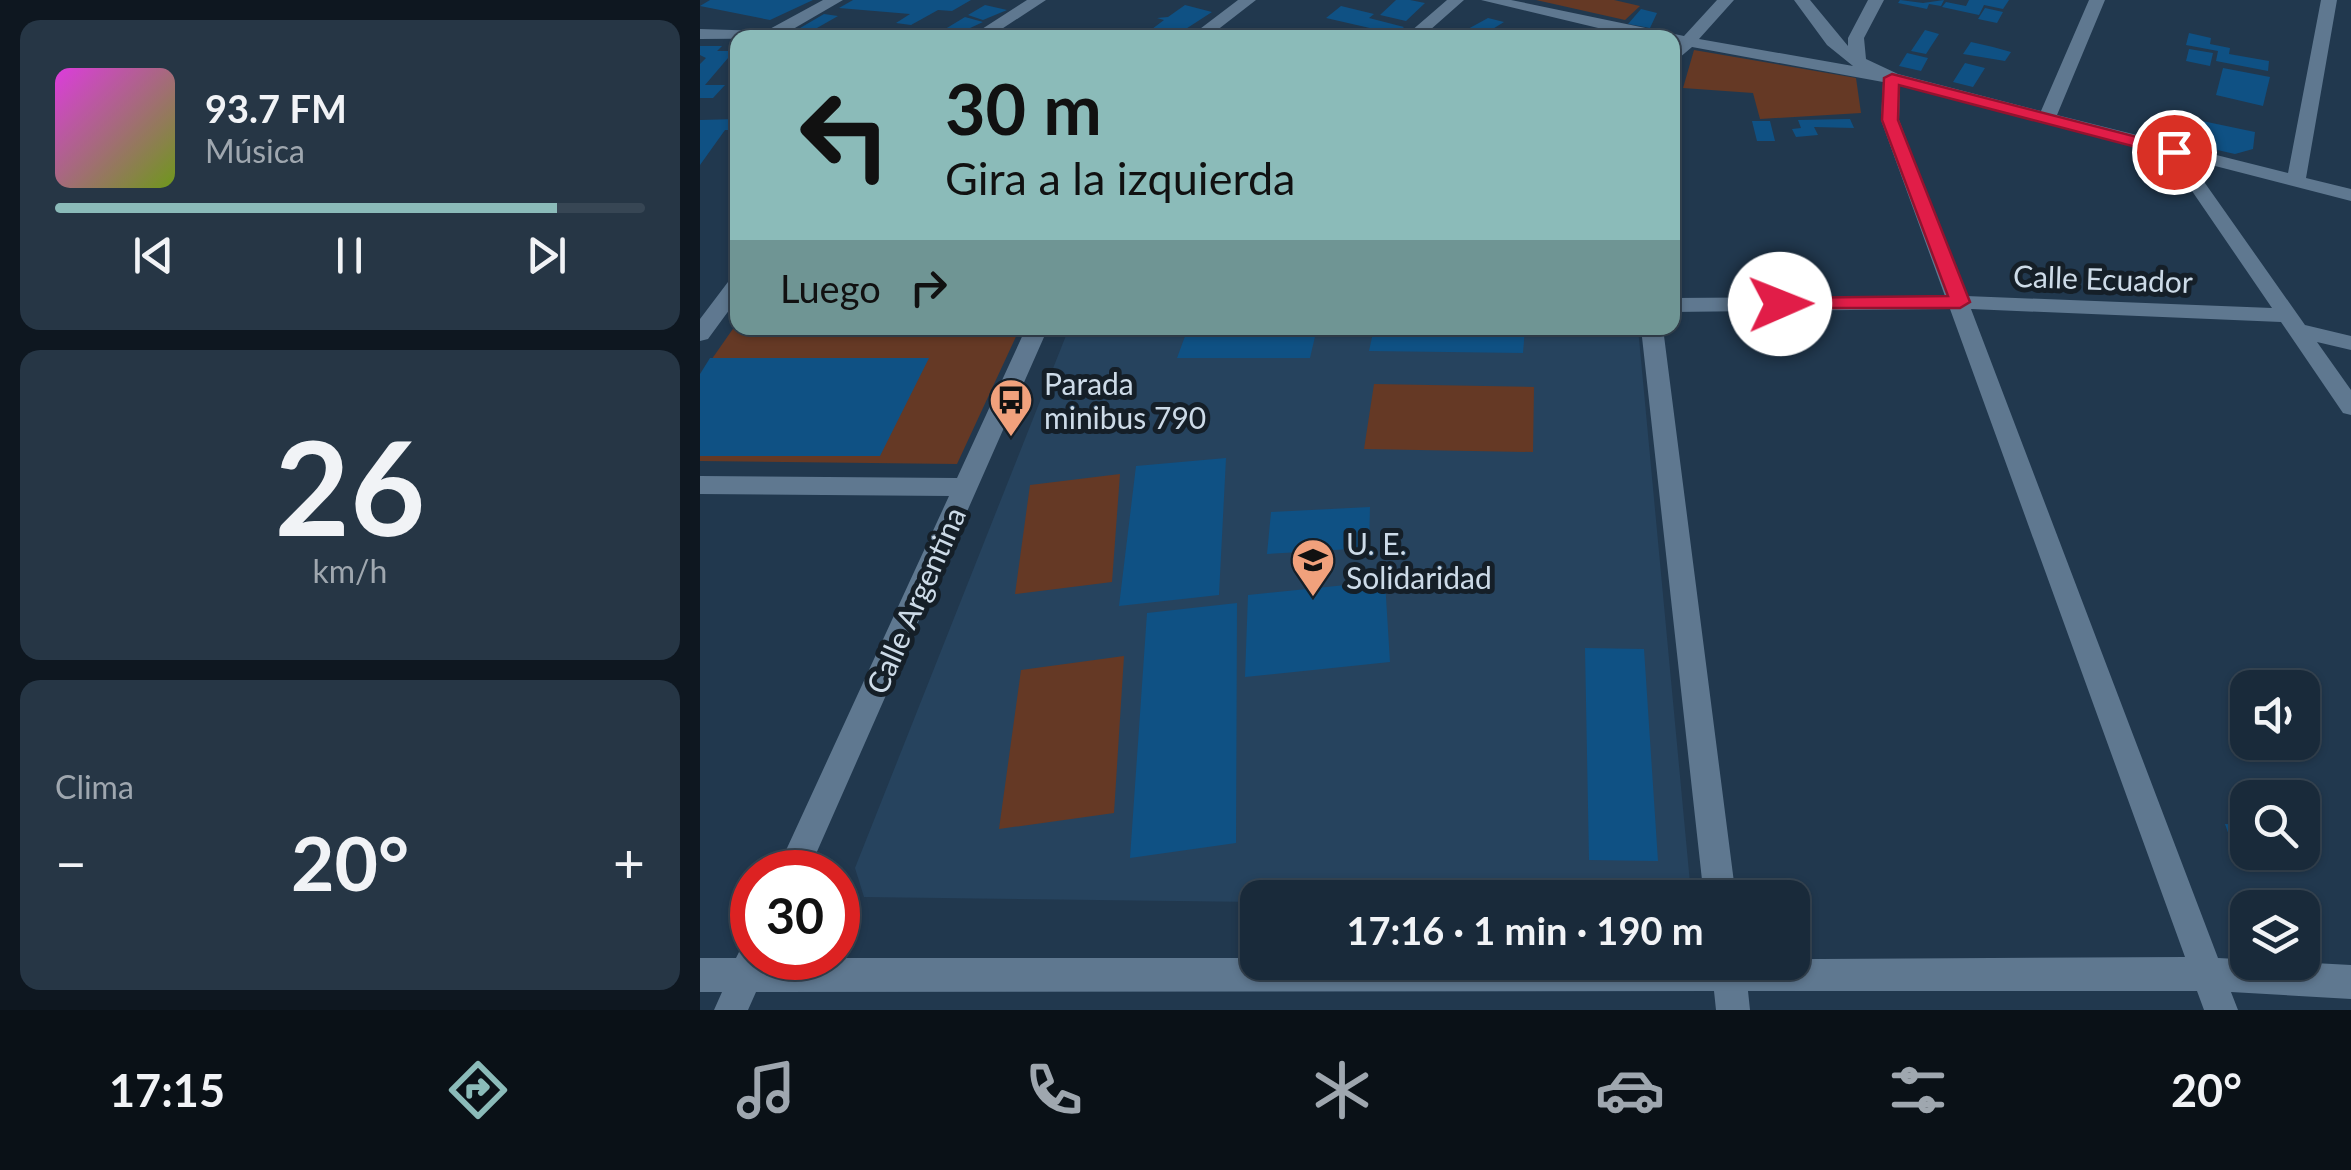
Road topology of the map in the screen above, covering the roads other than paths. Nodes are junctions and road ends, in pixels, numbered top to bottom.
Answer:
1 (835, 0) edge
2 (1038, 0) edge
3 (1248, 0) edge
4 (1456, 0) edge
5 (1489, 0) edge
6 (1726, 0) edge
7 (1802, 0) edge
8 (1876, 0) edge
9 (2097, 0) edge
10 (2329, 0) edge
11 (781, 30) edge
12 (989, 30) edge
13 (1207, 30) edge
14 (1420, 30) edge
15 (1628, 30) edge
16 (700, 34) edge
17 (730, 34) edge
18 (1680, 39) edge
19 (1680, 40) edge
20 (1858, 62) junction
21 (1892, 78) junction
22 (2047, 118) junction
23 (2174, 152) junction
24 (2296, 182) junction
25 (2351, 195) edge
26 (700, 301) edge
27 (730, 301) edge
28 (1960, 302) junction
29 (1680, 305) edge
30 (2296, 324) junction
31 (700, 334) edge
32 (1034, 335) edge
33 (1653, 335) edge
34 (2351, 343) edge
35 (2351, 407) edge
36 (700, 485) edge
37 (966, 487) junction
38 (802, 850) edge
39 (1718, 880) edge
40 (860, 968) edge
41 (730, 970) edge
42 (2208, 974) junction
43 (700, 975) edge
44 (744, 980) edge
45 (2351, 982) edge
46 (1730, 983) edge
47 (731, 1010) edge
48 (2222, 1010) edge

1 - 11 street
2 - 12 street
3 - 13 street
4 - 14 street
5 - 15 street
6 - 18 street
7 - 20 street
8 - 20 street
9 - 22 street
10 - 24 street
16 - 17 street
19 - 21 street
20 - 21 street
21 - 22 street
21 - 28 street
22 - 23 street
23 - 24 street
23 - 30 street
24 - 25 street
26 - 27 street
27 - 31 street
28 - 29 street, Calle Ecuador
28 - 30 street, Calle Ecuador
28 - 42 street
30 - 34 street, Calle Ecuador
30 - 35 street
32 - 37 street, Calle Argentina
33 - 39 street
36 - 37 street
37 - 38 street, Calle Argentina
40 - 46 street
41 - 43 street
42 - 45 street
42 - 46 street
42 - 48 street
44 - 47 street

